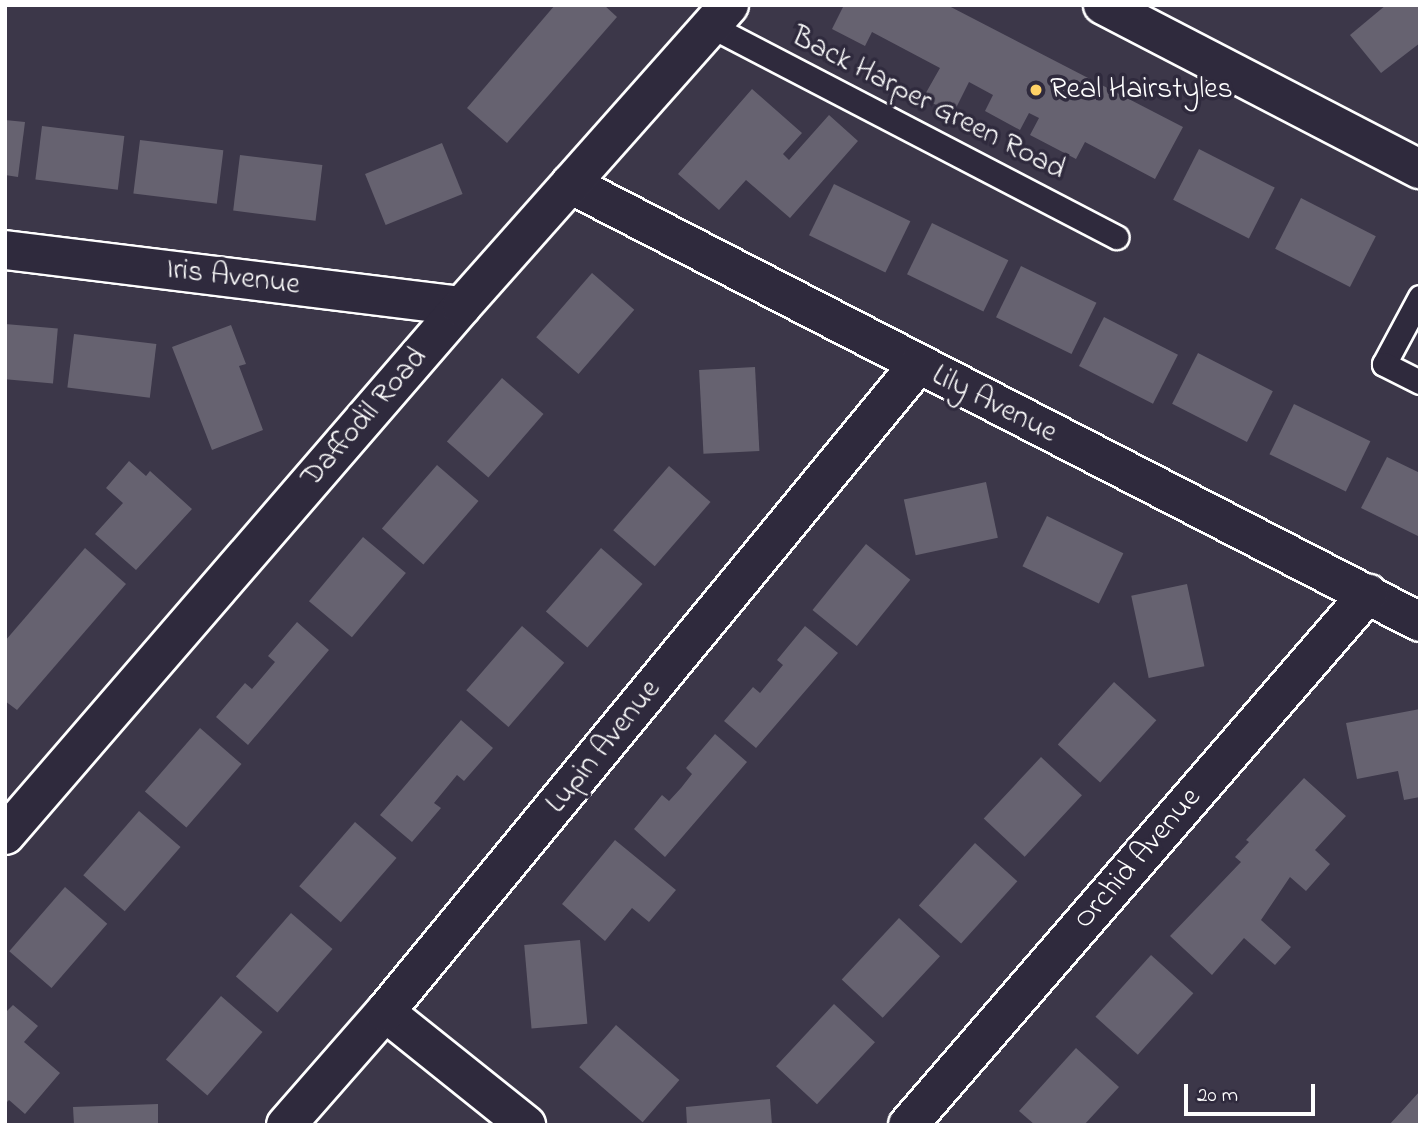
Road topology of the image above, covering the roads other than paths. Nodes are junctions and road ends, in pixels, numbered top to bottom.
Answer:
1 (1103, 5) edge
2 (720, 16) edge
3 (1420, 169) edge
4 (570, 184) junction
5 (1116, 237) dead end
6 (5, 250) edge
7 (1420, 297) edge
8 (462, 306) junction
9 (917, 366) junction
10 (1420, 382) edge
11 (1368, 594) junction
12 (1420, 622) edge
13 (5, 835) edge
14 (385, 1012) junction
15 (286, 1125) edge
16 (526, 1125) edge
17 (908, 1125) edge

1 - 3 street
2 - 4 street, Daffodil Road
2 - 5 lane, Back Harper Green Road
4 - 8 street, Daffodil Road
4 - 9 street, Lily Avenue
6 - 8 street, Iris Avenue
7 - 10 lane
8 - 13 street, Daffodil Road
9 - 11 street, Lily Avenue
9 - 14 street, Lupin Avenue
11 - 12 street, Lily Avenue
11 - 17 street, Orchid Avenue
14 - 15 street, Lupin Avenue
14 - 16 street

